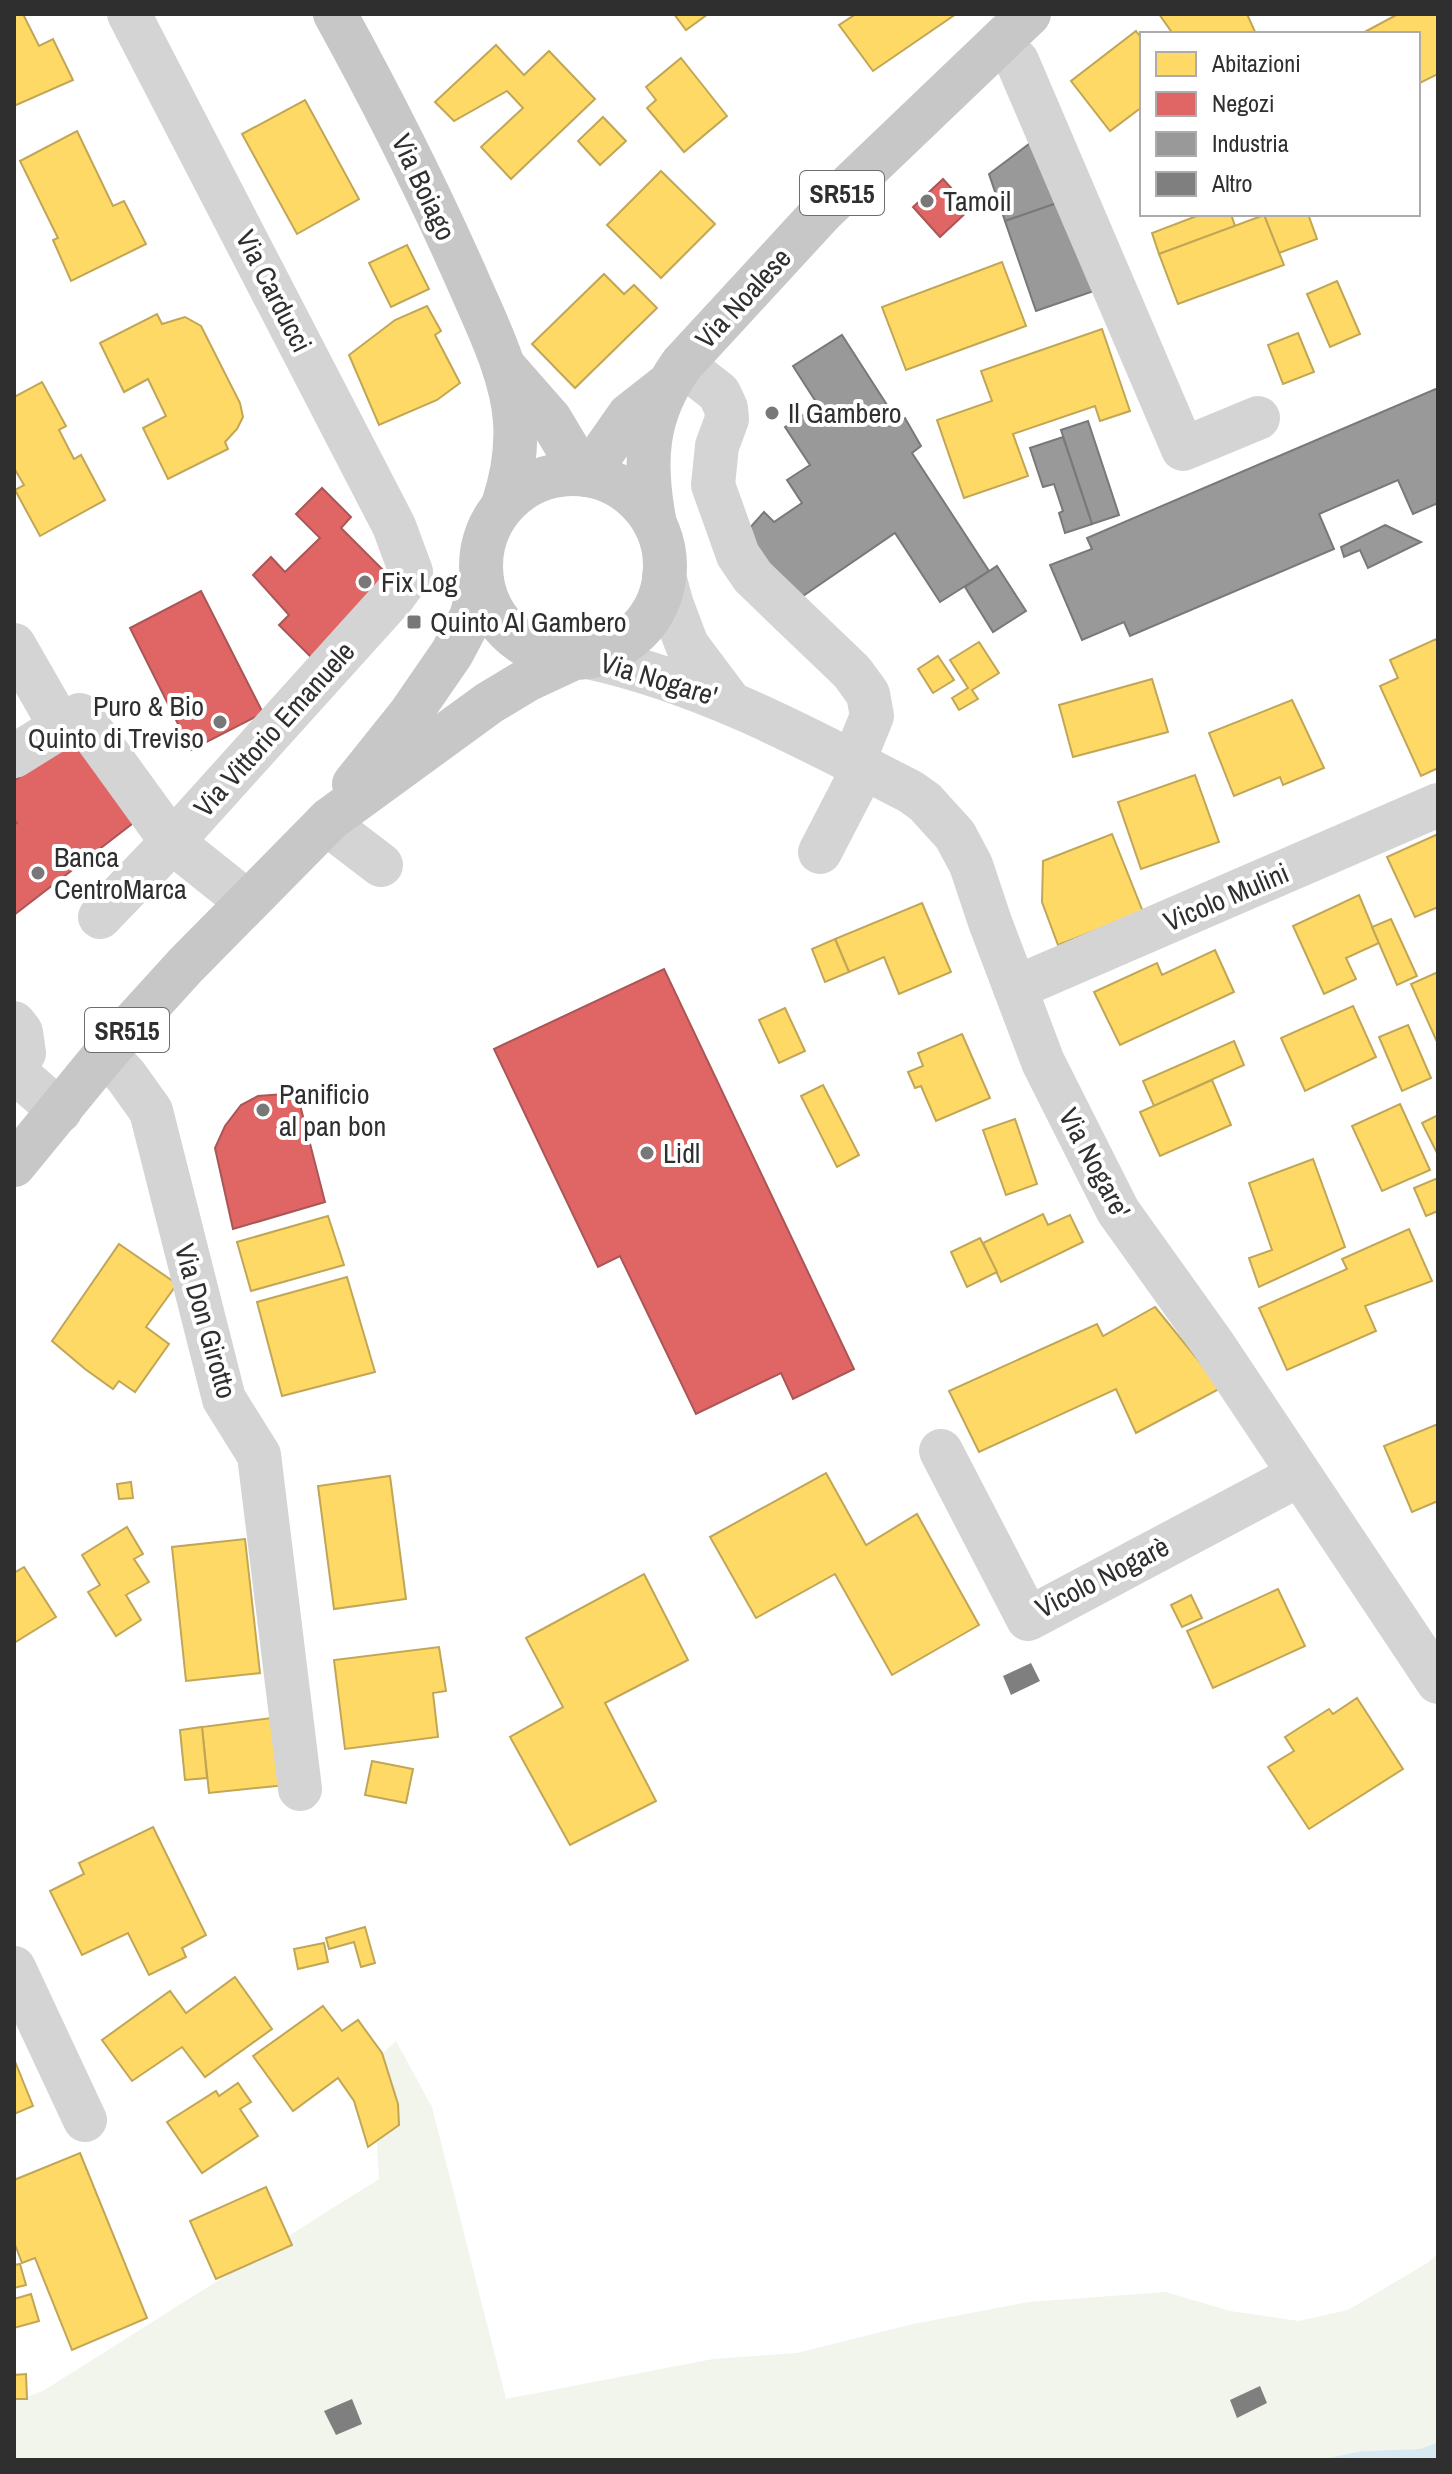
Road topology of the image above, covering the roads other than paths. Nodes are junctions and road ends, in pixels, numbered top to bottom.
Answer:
1 (129, 14) edge
2 (335, 14) edge
3 (1029, 14) edge
4 (998, 44) junction
5 (502, 365) junction
6 (675, 374) junction
7 (629, 415) junction
8 (1258, 418) dead end
9 (550, 419) junction
10 (585, 474) junction
11 (503, 505) junction
12 (655, 524) junction
13 (411, 572) joint
14 (664, 576) junction
15 (481, 582) junction
16 (14, 645) edge
17 (580, 658) junction
18 (729, 701) junction
19 (61, 727) junction
20 (14, 756) edge
21 (856, 765) junction
22 (1438, 805) edge
23 (328, 821) junction
24 (172, 842) junction
25 (820, 852) dead end
26 (381, 865) dead end
27 (246, 901) junction
28 (100, 917) dead end
29 (1015, 988) junction
30 (14, 1023) edge
31 (105, 1054) junction
32 (14, 1064) edge
33 (14, 1071) edge
34 (60, 1111) junction
35 (14, 1165) edge
36 (941, 1451) dead end
37 (1299, 1475) junction
38 (1438, 1682) edge
39 (300, 1789) dead end
40 (14, 1968) edge
41 (85, 2120) dead end

1 - 13 street, Via Carducci
2 - 5 main road, Via Boiago
3 - 4 main road, Via Noalese / SR515
4 - 6 main road, Via Noalese / SR515
4 - 8 street
5 - 9 main road, Via Boiago
5 - 11 main road, Via Boiago
6 - 7 main road, Via Noalese
6 - 12 main road, Via Noalese
6 - 21 street
7 - 9 main road
7 - 10 main road, Via Noalese
9 - 10 main road, Via Boiago
10 - 11 main road
10 - 12 main road
11 - 15 main road
12 - 14 main road
13 - 24 street, Via Vittorio Emanuele
14 - 17 main road
14 - 18 street, Via Nogare'
15 - 17 main road
15 - 23 main road, SR515
16 - 19 street
17 - 18 street, Via Nogare'
17 - 23 main road
18 - 21 street, Via Nogare'
19 - 20 street
19 - 24 street
21 - 25 street
21 - 29 street, Via Nogare'
22 - 29 street, Vicolo Mulini
23 - 26 street
23 - 27 main road, SR515
24 - 27 street
24 - 28 street, Via Vittorio Emanuele
27 - 31 main road, SR515
29 - 37 street, Via Nogare'
30 - 32 street
31 - 34 main road, SR515
31 - 39 street, Via Don Girotto
33 - 34 street
34 - 35 main road, SR515
36 - 37 street, Vicolo Nogarè
37 - 38 street, Via Nogare'
40 - 41 street

